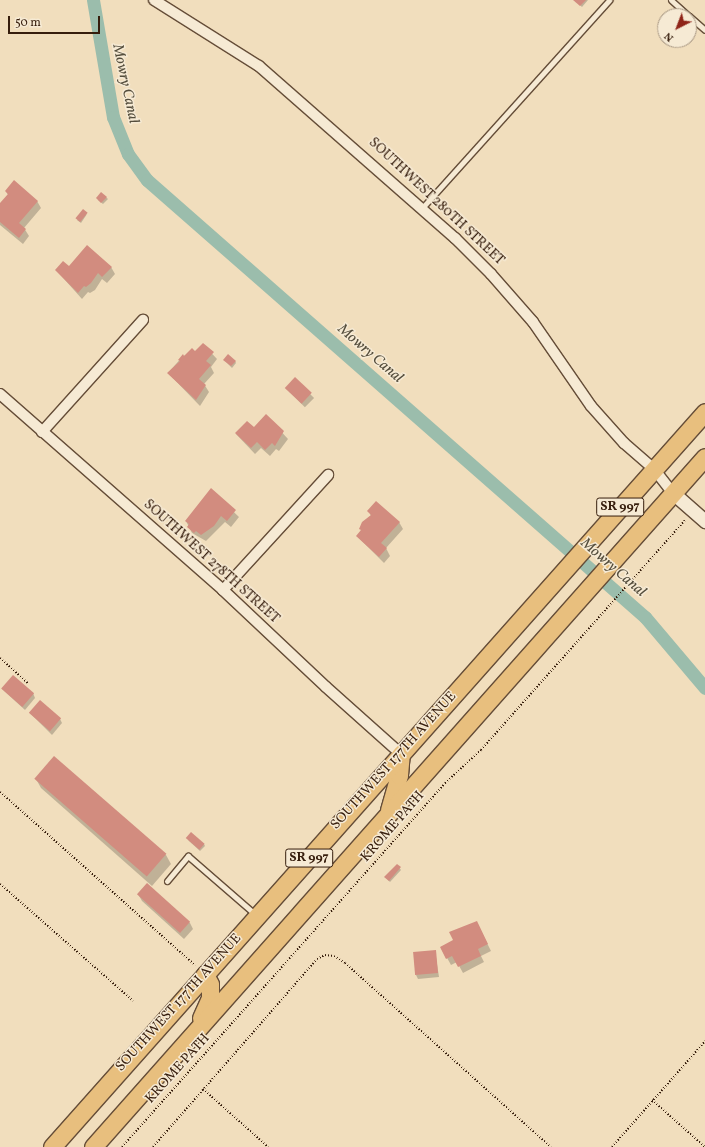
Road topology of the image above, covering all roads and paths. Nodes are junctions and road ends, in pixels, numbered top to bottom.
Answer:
1 (154, 0) edge
2 (609, 0) edge
3 (671, 0) edge
4 (680, 8) edge
5 (697, 23) edge
6 (705, 30) edge
7 (422, 208) junction
8 (144, 320) dead end
9 (0, 394) edge
10 (705, 412) edge
11 (42, 432) junction
12 (705, 457) edge
13 (654, 469) junction
14 (328, 475) dead end
15 (673, 493) junction
16 (705, 521) edge
17 (681, 524) dead end
18 (223, 590) junction
19 (0, 658) edge
20 (28, 683) dead end
21 (401, 754) junction
22 (0, 792) edge
23 (388, 814) junction
24 (167, 882) dead end
25 (0, 884) edge
26 (257, 916) junction
27 (205, 974) junction
28 (133, 1001) dead end
29 (189, 1039) junction
30 (705, 1041) edge
31 (203, 1089) junction
32 (652, 1100) junction
33 (52, 1147) edge
34 (93, 1147) edge
35 (122, 1147) edge
36 (153, 1147) edge
37 (268, 1147) edge
38 (551, 1147) edge
39 (612, 1147) edge
40 (705, 1147) edge

1 - 7 street, SOUTHWEST 280TH STREET
2 - 7 lane
3 - 4 lane
5 - 6 lane
7 - 13 street, SOUTHWEST 280TH STREET
8 - 11 street
9 - 11 street, SOUTHWEST 278TH STREET
10 - 13 highway, SOUTHWEST 177TH AVENUE / SR 997
11 - 18 street, SOUTHWEST 278TH STREET
12 - 15 highway, SR 997
13 - 15 street, SOUTHWEST 280TH STREET
13 - 21 highway, SOUTHWEST 177TH AVENUE / SR 997
14 - 18 street
15 - 16 street, SOUTHWEST 280TH STREET
15 - 23 highway, SR 997
17 - 35 path, KROME PATH
18 - 21 street, SOUTHWEST 278TH STREET
19 - 20 path
21 - 23 highway
21 - 26 highway, SOUTHWEST 177TH AVENUE / SR 997
22 - 27 path
23 - 29 highway, SR 997
24 - 26 lane
25 - 28 path
26 - 27 highway, SOUTHWEST 177TH AVENUE / SR 997
27 - 29 highway
27 - 33 highway, SOUTHWEST 177TH AVENUE / SR 997
29 - 34 highway, SR 997
30 - 32 path
31 - 36 path
31 - 37 path
31 - 38 path
32 - 39 path
32 - 40 path

